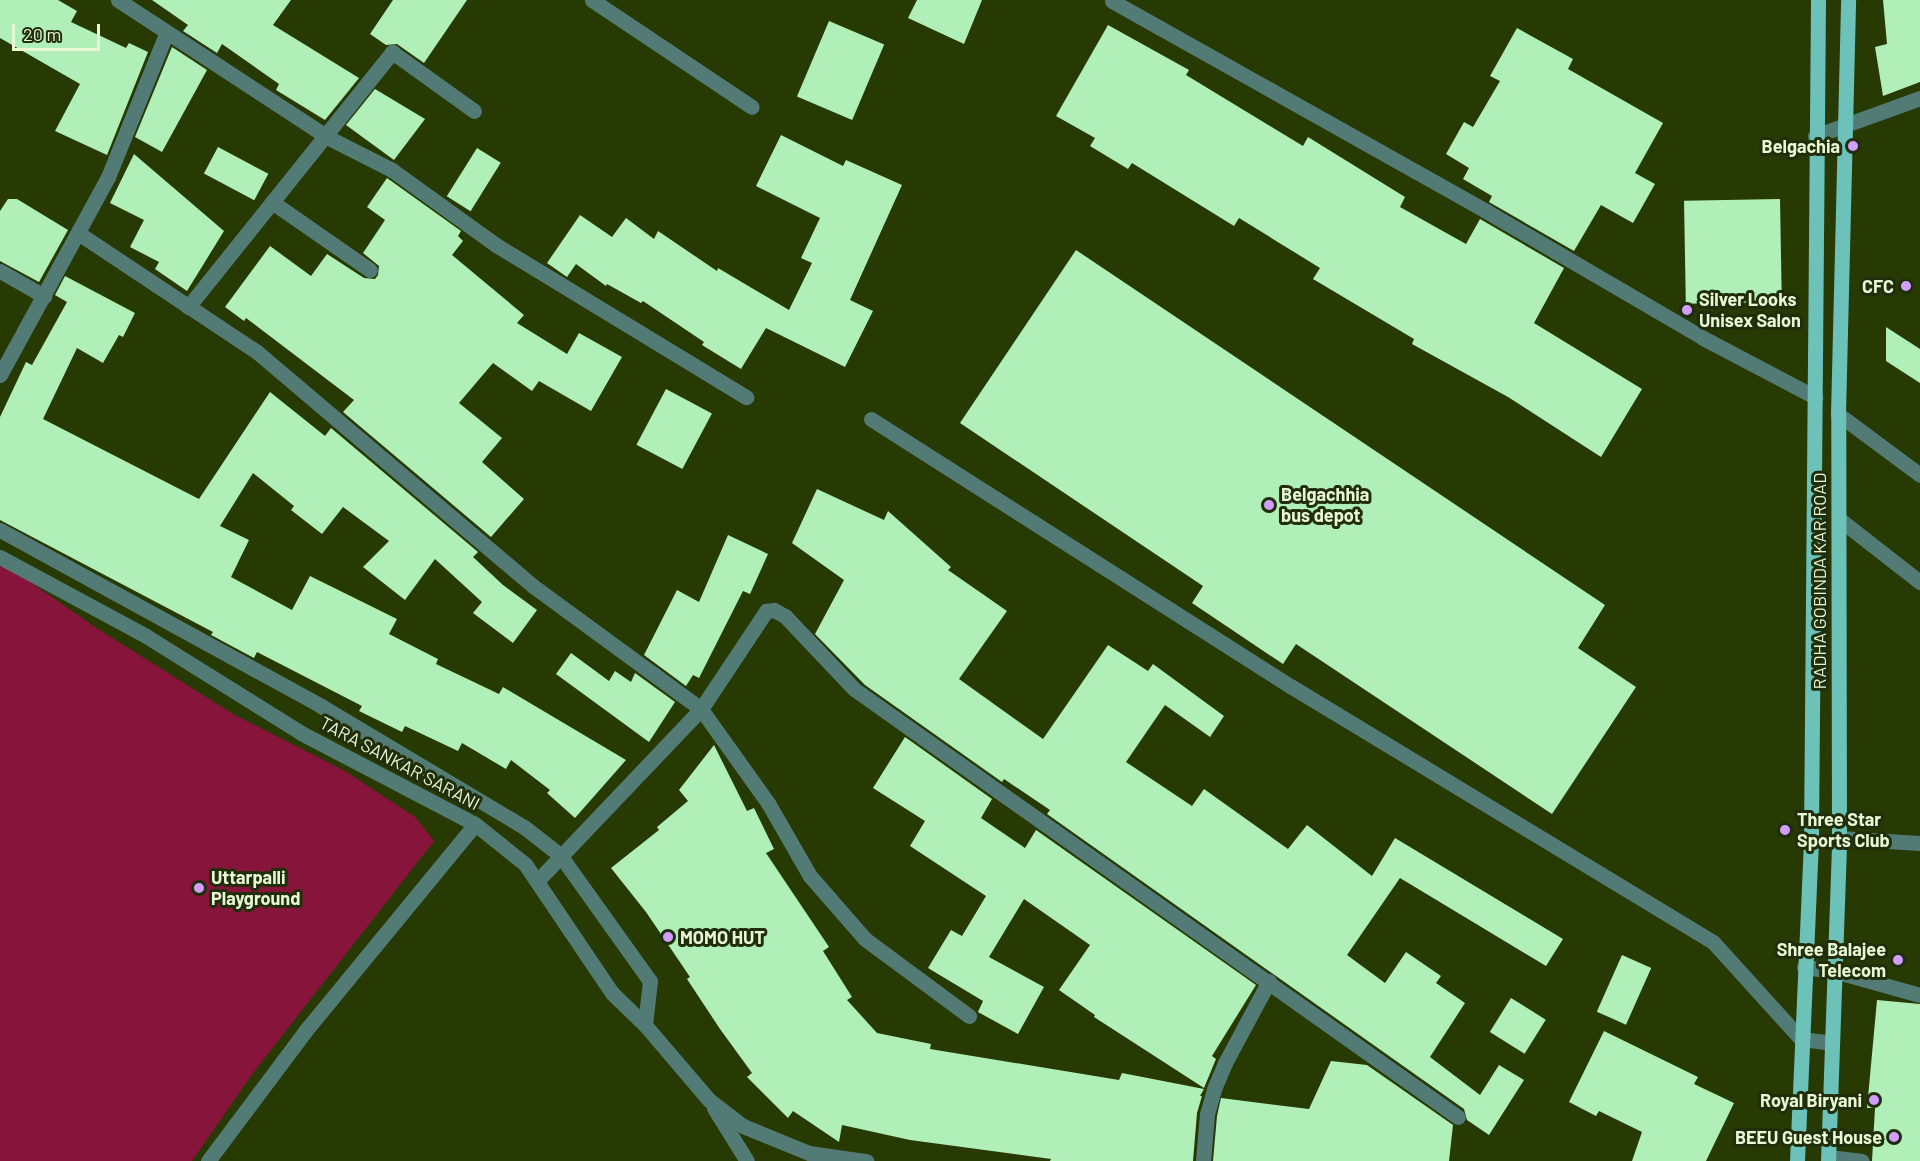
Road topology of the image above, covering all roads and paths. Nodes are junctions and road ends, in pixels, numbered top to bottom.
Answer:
1 (118, 0) edge
2 (592, 0) edge
3 (1818, 0) edge
4 (1848, 0) edge
5 (1112, 1) edge
6 (166, 34) junction
7 (1920, 98) edge
8 (752, 107) dead end
9 (474, 111) dead end
10 (1845, 125) junction
11 (1815, 136) junction
12 (327, 137) junction
13 (272, 202) junction
14 (78, 233) junction
15 (370, 270) dead end
16 (0, 271) edge
17 (44, 296) junction
18 (188, 306) junction
19 (0, 375) edge
20 (746, 397) dead end
21 (1815, 397) junction
22 (1838, 414) junction
23 (871, 419) dead end
24 (1920, 475) edge
25 (1839, 519) junction
26 (0, 530) edge
27 (0, 556) edge
28 (1920, 582) edge
29 (701, 709) junction
30 (475, 824) junction
31 (1839, 838) junction
32 (1920, 843) edge
33 (560, 855) junction
34 (537, 881) junction
35 (1804, 967) junction
36 (1834, 971) junction
37 (1269, 981) junction
38 (1920, 995) edge
39 (969, 1016) dead end
40 (645, 1025) junction
41 (1801, 1039) junction
42 (1832, 1043) junction
43 (709, 1100) junction
44 (1458, 1117) dead end
45 (1828, 1159) edge
46 (208, 1161) edge
47 (747, 1161) edge
48 (866, 1161) edge
49 (1203, 1161) edge
50 (1797, 1161) edge
51 (1862, 1161) edge

1 - 6 street
2 - 8 street
3 - 11 main road
4 - 10 main road, RADHA GOBINDA KAR ROAD
5 - 21 street
6 - 12 street
6 - 14 street
7 - 10 street
9 - 12 street
10 - 11 street
10 - 22 main road, RADHA GOBINDA KAR ROAD
11 - 21 main road
12 - 13 street
12 - 20 street
13 - 15 street
13 - 18 street
14 - 17 street
14 - 18 street
16 - 17 street
17 - 19 street
18 - 29 street
21 - 35 main road
22 - 24 street
22 - 25 main road, RADHA GOBINDA KAR ROAD
23 - 41 street
25 - 28 street
25 - 31 main road, RADHA GOBINDA KAR ROAD
26 - 33 street
27 - 30 street, TARA SANKAR SARANI
29 - 33 street
29 - 37 street
29 - 39 street
30 - 34 street, TARA SANKAR SARANI
30 - 46 street
31 - 32 street
31 - 36 main road, RADHA GOBINDA KAR ROAD
33 - 34 street
33 - 40 street
34 - 40 street, TARA SANKAR SARANI
35 - 36 street
35 - 41 main road
36 - 38 street
36 - 42 main road, RADHA GOBINDA KAR ROAD
37 - 44 street
37 - 49 street
40 - 43 street, TARA SANKAR SARANI
41 - 42 street
41 - 50 main road
42 - 45 main road, RADHA GOBINDA KAR ROAD
43 - 47 street
43 - 48 street, TARA SANKAR SARANI
45 - 51 street

